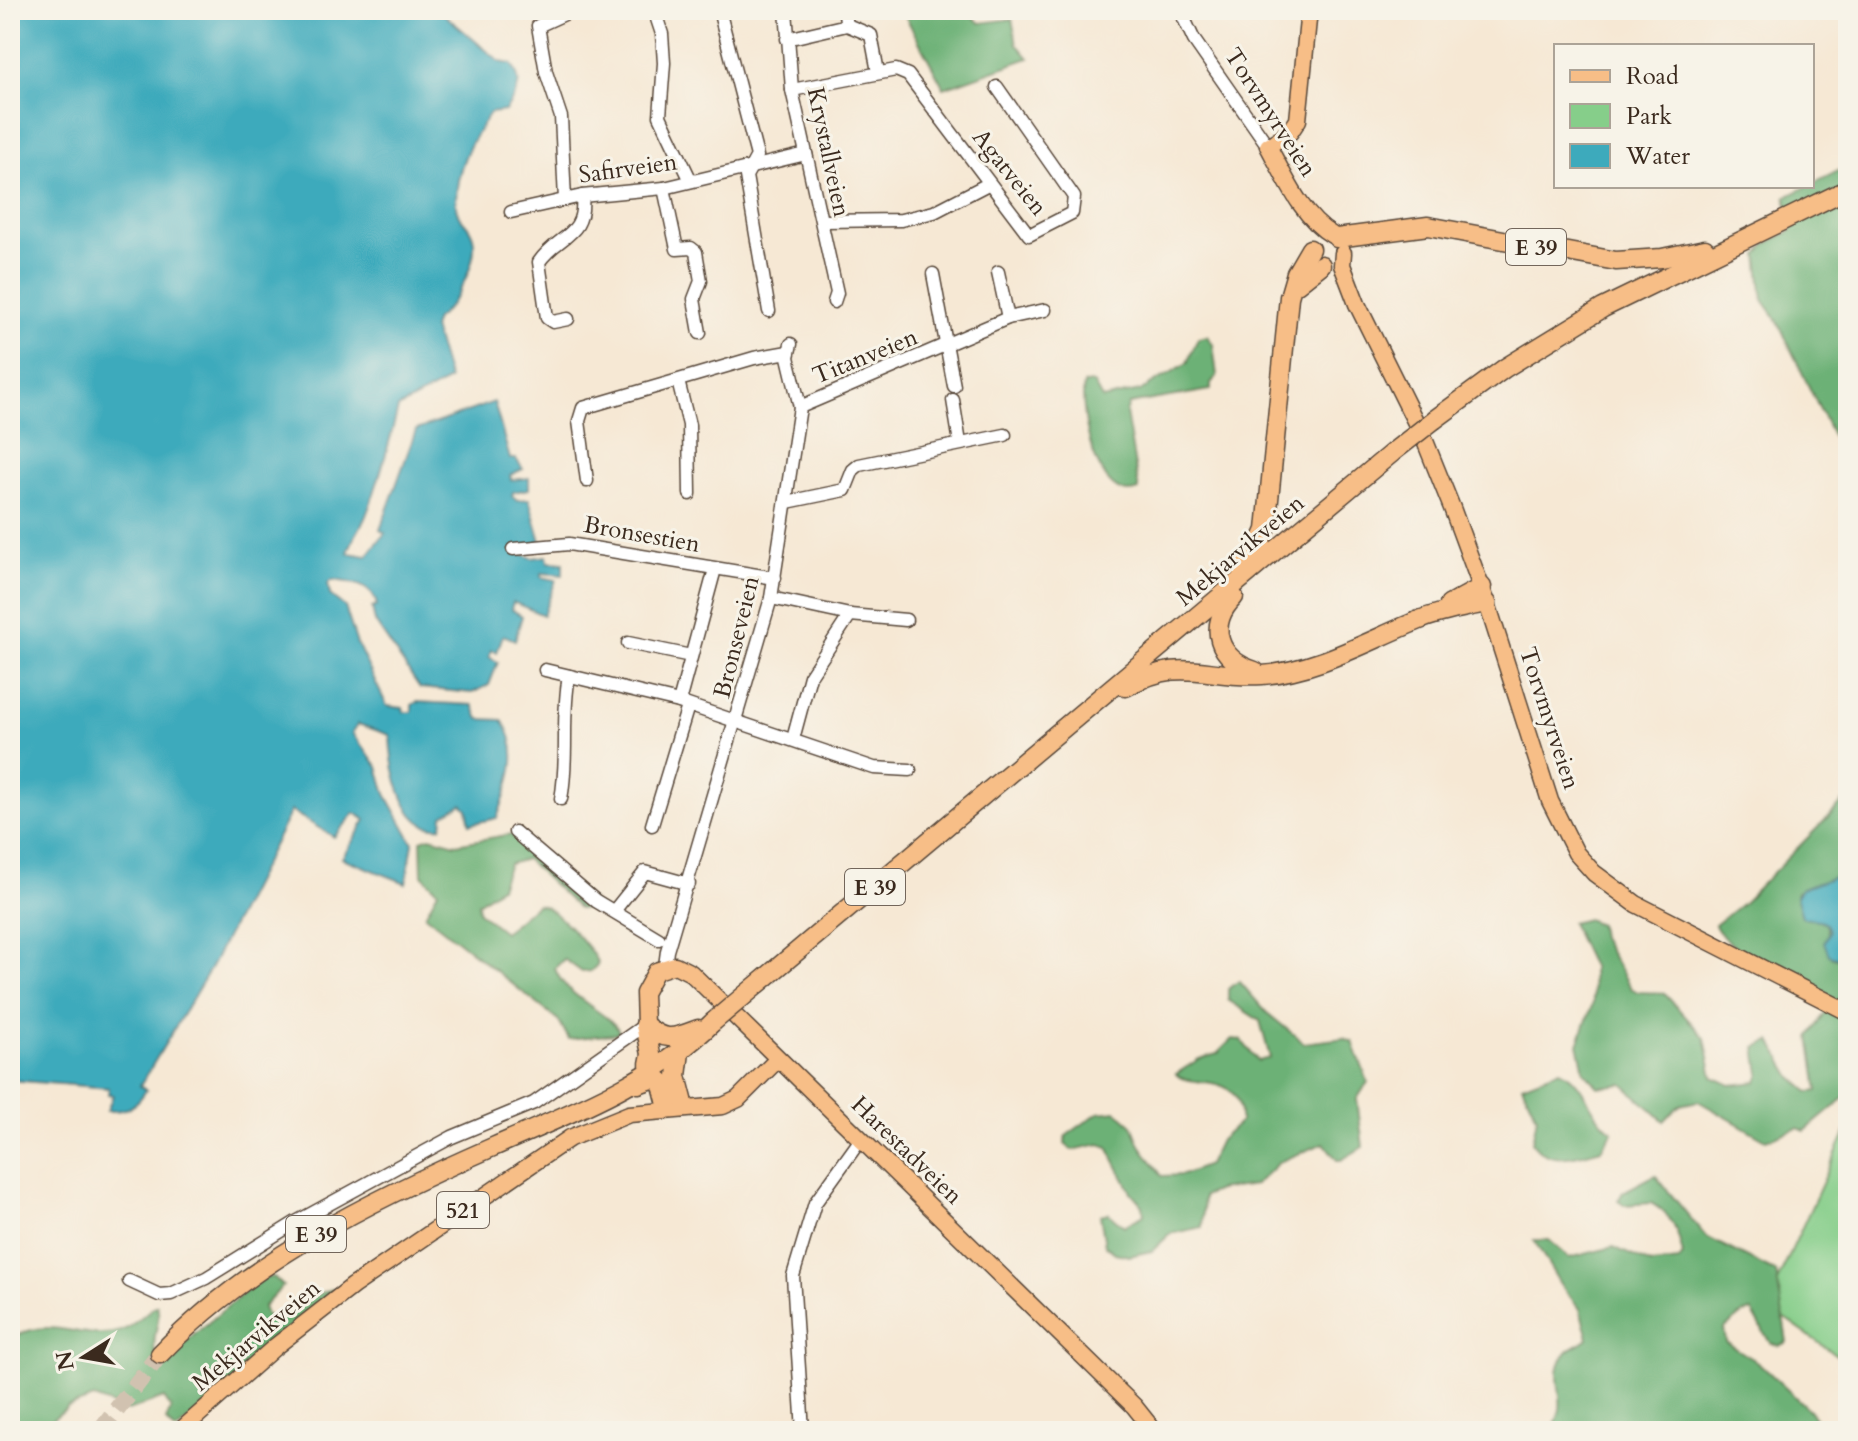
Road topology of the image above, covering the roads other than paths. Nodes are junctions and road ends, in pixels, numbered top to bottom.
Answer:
1 (573, 10) edge
2 (654, 10) edge
3 (719, 10) edge
4 (786, 10) edge
5 (844, 10) edge
6 (1180, 10) edge
7 (1309, 10) edge
8 (847, 25) junction
9 (787, 39) junction
10 (878, 72) junction
11 (997, 87) dead end
12 (792, 90) junction
13 (1268, 146) junction
14 (806, 154) junction
15 (751, 168) junction
16 (691, 181) junction
17 (988, 184) junction
18 (664, 188) junction
19 (1848, 189) edge
20 (582, 196) junction
21 (1299, 199) junction
22 (565, 200) junction
23 (511, 212) dead end
24 (822, 221) junction
25 (1337, 242) junction
26 (1735, 243) junction
27 (1311, 246) junction
28 (1323, 266) junction
29 (998, 272) dead end
30 (933, 274) dead end
31 (1289, 297) junction
32 (834, 302) dead end
33 (1357, 304) junction
34 (1045, 310) dead end
35 (769, 311) dead end
36 (1008, 318) junction
37 (568, 319) dead end
38 (700, 333) dead end
39 (947, 346) junction
40 (678, 381) junction
41 (954, 386) dead end
42 (953, 400) dead end
43 (800, 407) junction
44 (1005, 435) dead end
45 (960, 443) junction
46 (587, 481) dead end
47 (690, 494) dead end
48 (787, 502) junction
49 (513, 549) dead end
50 (715, 569) junction
51 (1249, 574) junction
52 (775, 578) junction
53 (1226, 593) junction
54 (1484, 595) junction
55 (771, 598) junction
56 (850, 615) junction
57 (906, 620) dead end
58 (628, 643) dead end
59 (691, 656) junction
60 (545, 670) dead end
61 (1273, 674) junction
62 (569, 676) junction
63 (683, 704) junction
64 (1089, 708) junction
65 (737, 720) junction
66 (793, 739) junction
67 (910, 770) dead end
68 (561, 799) dead end
69 (652, 825) dead end
70 (515, 832) dead end
71 (689, 884) junction
72 (614, 911) junction
73 (659, 939) dead end
74 (670, 966) junction
75 (1848, 1012) edge
76 (708, 1024) junction
77 (645, 1025) junction
78 (680, 1052) junction
79 (778, 1059) junction
80 (652, 1066) junction
81 (624, 1087) junction
82 (676, 1108) junction
83 (861, 1139) junction
84 (493, 1147) junction
85 (129, 1281) dead end
86 (160, 1354) tunnel mouth
87 (180, 1431) edge
88 (803, 1431) edge
89 (1154, 1431) edge

1 - 22 street
2 - 16 street
3 - 15 street
4 - 9 street, Krystallveien
5 - 8 street
6 - 13 street, Torvmyrveien
7 - 13 main road
8 - 9 street
8 - 10 street
9 - 12 street, Krystallveien
10 - 12 street, Agatveien
10 - 17 street, Agatveien
11 - 17 street, Agatveien
12 - 14 street, Krystallveien
13 - 21 main road, Torvmyrveien
14 - 15 street, Safirveien
14 - 24 street, Krystallveien
15 - 16 street, Safirveien
15 - 35 street
16 - 18 street, Safirveien
17 - 24 street
18 - 20 street, Safirveien
18 - 38 street
19 - 26 highway, Mekjarvikveien / E 39
20 - 22 street, Safirveien
20 - 37 street
21 - 25 main road, Torvmyrveien
21 - 27 main road, Torvmyrveien
22 - 23 street, Safirveien
24 - 32 street, Krystallveien
25 - 26 highway, E 39
25 - 27 main road
25 - 28 main road
25 - 33 main road, Torvmyrveien
26 - 51 highway, Mekjarvikveien / E 39, bridge
27 - 28 main road
27 - 31 highway, E 39
28 - 31 highway
28 - 33 main road, Torvmyrveien
29 - 36 street
30 - 39 street, Titanveien
31 - 53 highway, E 39
33 - 54 main road, Torvmyrveien
34 - 36 street, Titanveien
36 - 39 street, Titanveien
39 - 41 street, Titanveien
39 - 43 street, Titanveien
40 - 43 street, Bronseveien
40 - 46 street, Bronseveien
40 - 47 street
42 - 45 street
43 - 48 street, Bronseveien
44 - 45 street
45 - 48 street
48 - 52 street, Bronseveien
49 - 50 street, Bronsestien
50 - 52 street, Bronsestien
50 - 59 street, Bronsestien
51 - 53 highway, Mekjarvikveien / E 39
51 - 61 highway, E 39
52 - 55 street, Bronseveien
53 - 64 highway, Mekjarvikveien / E 39
54 - 61 highway, E 39
54 - 75 main road, Torvmyrveien
55 - 56 street
55 - 65 street, Bronseveien
56 - 57 street
56 - 66 street
58 - 59 street
59 - 63 street, Bronsestien
60 - 62 street
61 - 64 highway, E 39
62 - 63 street
62 - 68 street
63 - 65 street
63 - 69 street, Bronsestien
64 - 76 highway, Mekjarvikveien / E 39, bridge
65 - 66 street
65 - 71 street, Bronseveien
66 - 67 street
70 - 72 street
71 - 72 street
71 - 74 street, Bronseveien
72 - 73 street
74 - 77 main road
74 - 79 main road, Harestadveien
76 - 77 highway, E 39
76 - 78 highway, Mekjarvikveien / E 39
76 - 80 highway, Mekjarvikveien / E 39
77 - 80 highway
77 - 85 street
78 - 80 highway, Mekjarvikveien / E 39
78 - 82 highway
79 - 82 main road, Mekjarvikveien / 521
79 - 83 main road, Harestadveien
80 - 81 highway, E 39
80 - 84 highway, E 39
81 - 82 highway, E 39
81 - 84 highway, E 39
82 - 87 main road, Mekjarvikveien / 521
83 - 88 street
83 - 89 main road, Harestadveien
84 - 86 highway, E 39

